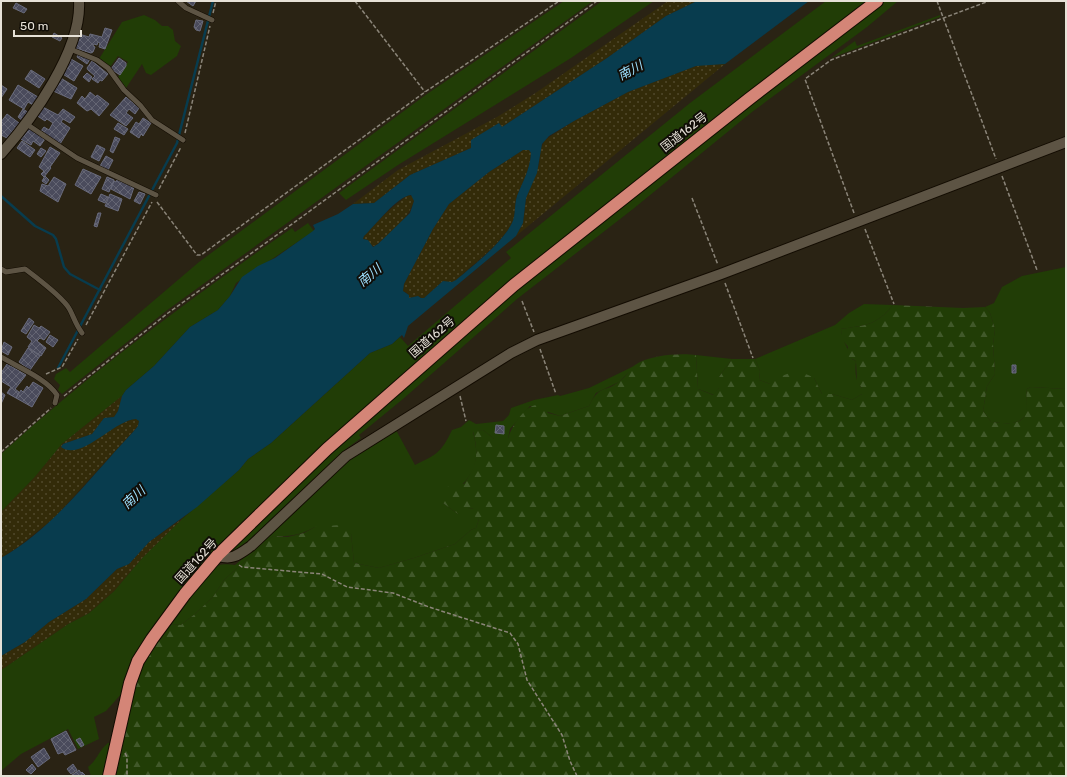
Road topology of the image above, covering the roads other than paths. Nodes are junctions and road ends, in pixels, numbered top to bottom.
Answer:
1 (79, 1) edge
2 (178, 1) edge
3 (877, 1) edge
4 (212, 20) road end
5 (70, 49) junction
6 (25, 123) junction
7 (184, 140) road end
8 (1066, 142) edge
9 (1, 154) edge
10 (156, 195) road end
11 (1, 269) edge
12 (82, 333) road end
13 (1, 358) edge
14 (55, 403) road end
15 (218, 555) junction
16 (109, 776) edge

1 - 5 street
2 - 4 lane
3 - 15 highway, 国道162号
5 - 6 street
5 - 7 lane
6 - 9 street
6 - 10 lane
8 - 15 street
11 - 12 lane
13 - 14 lane
15 - 16 highway, 国道162号

